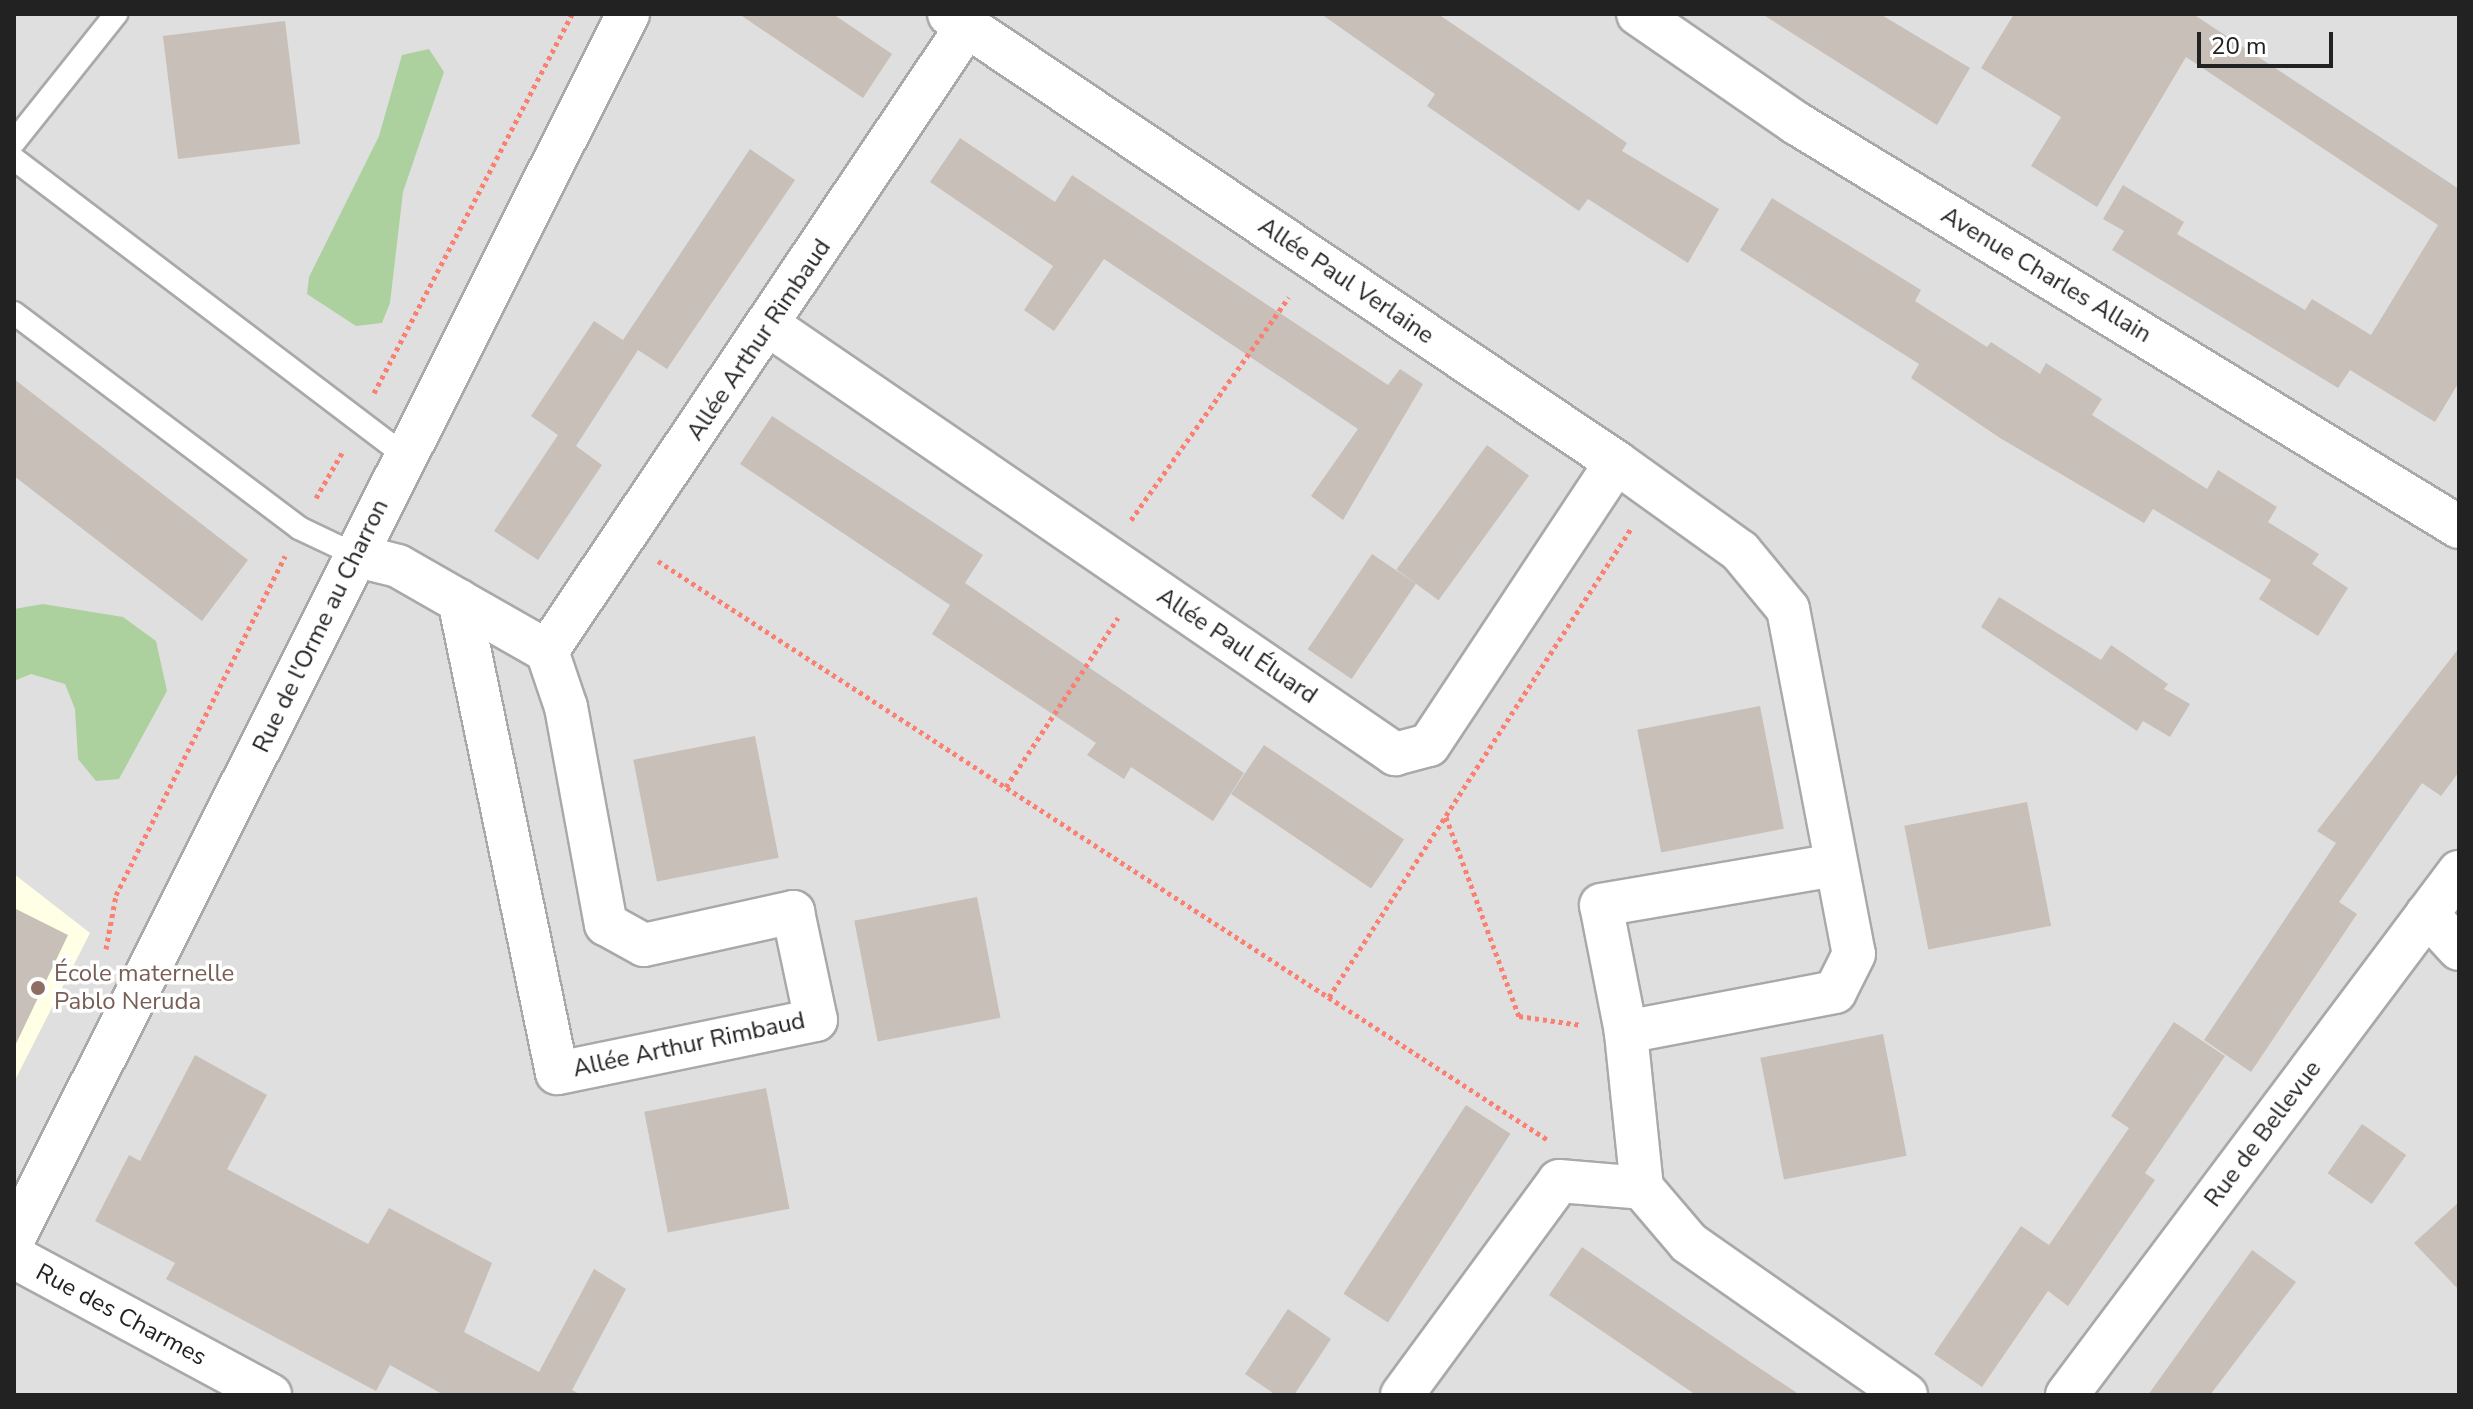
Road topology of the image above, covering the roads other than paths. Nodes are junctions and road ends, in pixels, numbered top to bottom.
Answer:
1 (116, 14) edge
2 (628, 14) edge
3 (1638, 14) edge
4 (958, 20) edge
5 (14, 142) edge
6 (14, 159) edge
7 (14, 313) edge
8 (770, 326) junction
9 (405, 456) junction
10 (1616, 462) junction
11 (2459, 527) edge
12 (358, 556) junction
13 (459, 601) junction
14 (547, 651) junction
15 (1836, 865) junction
16 (2459, 872) edge
17 (2427, 914) junction
18 (2459, 949) edge
19 (1626, 1032) junction
20 (1642, 1188) junction
21 (14, 1238) edge
22 (14, 1257) edge
23 (270, 1395) edge
24 (1402, 1395) edge
25 (1906, 1395) edge
26 (2067, 1395) edge

1 - 5 lane
2 - 9 street, Rue de l'Orme au Charron
3 - 11 street, Avenue Charles Allain
4 - 8 street, Allée Arthur Rimbaud
4 - 10 street, Allée Paul Verlaine
6 - 9 lane
7 - 12 lane
8 - 10 street, Allée Paul Éluard
8 - 14 street, Allée Arthur Rimbaud
9 - 12 street, Rue de l'Orme au Charron
10 - 15 street, Allée Paul Verlaine
12 - 13 street
12 - 21 street, Rue de l'Orme au Charron
13 - 14 street
13 - 14 street, Allée Arthur Rimbaud
15 - 19 street, Allée Paul Verlaine
15 - 19 street
16 - 17 street, Rue de Bellevue
17 - 18 street
17 - 26 street, Rue de Bellevue
19 - 20 street
20 - 24 street
20 - 25 street
22 - 23 street, Rue des Charmes

